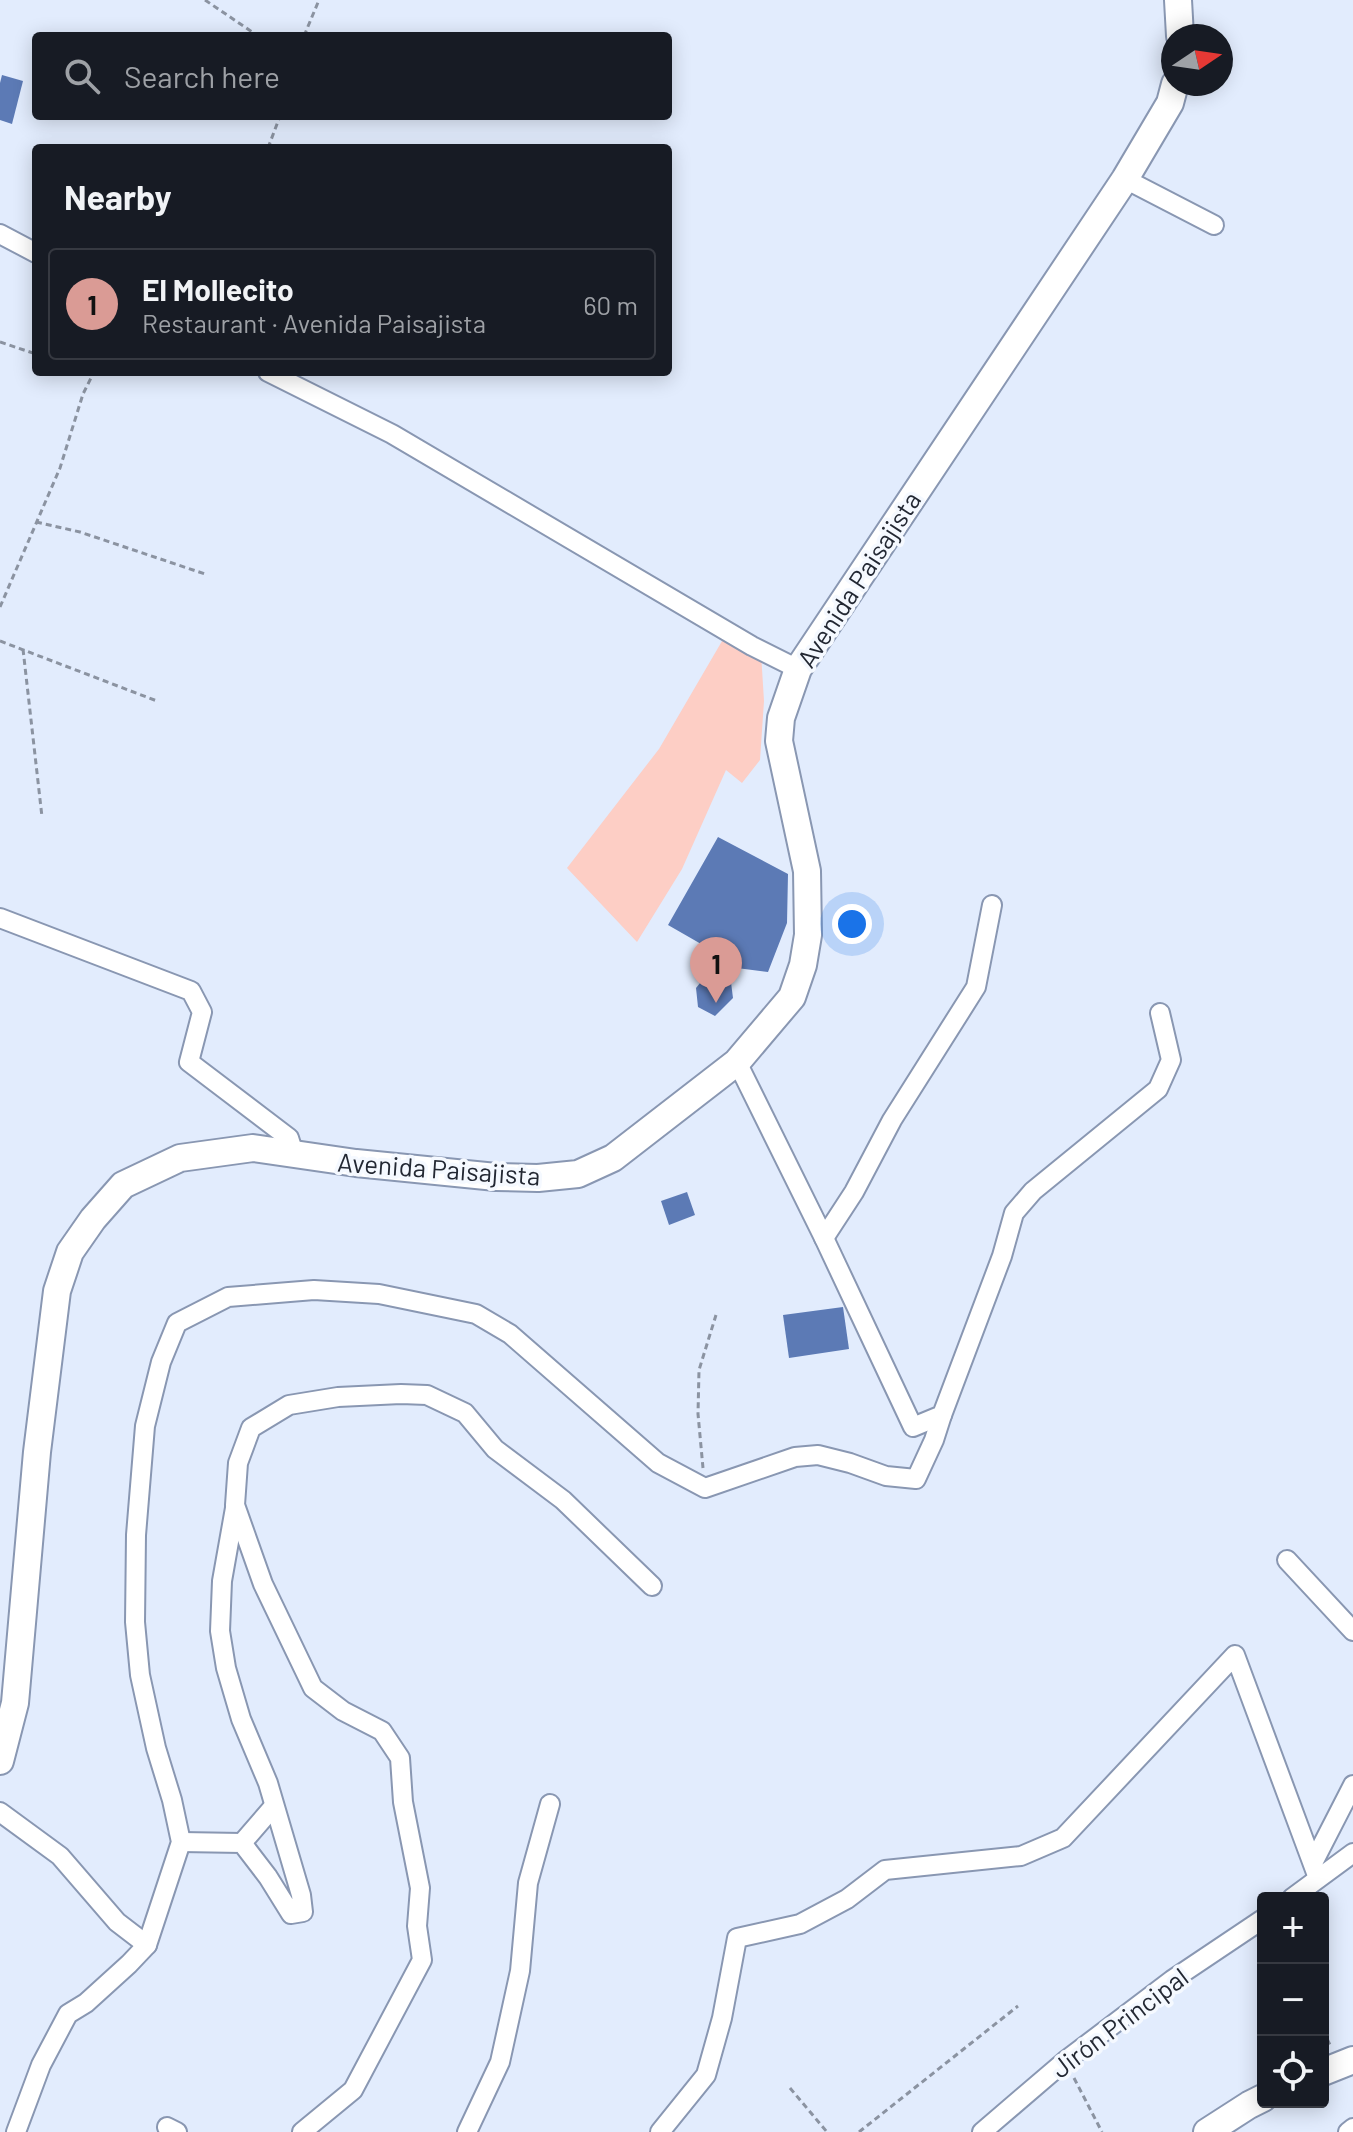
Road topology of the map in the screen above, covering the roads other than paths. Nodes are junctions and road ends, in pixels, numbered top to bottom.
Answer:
1 (1178, 0) edge
2 (1179, 24) edge
3 (1172, 96) edge
4 (1125, 179) junction
5 (1214, 225) dead end
6 (0, 234) edge
7 (32, 251) edge
8 (276, 376) edge
9 (798, 669) junction
10 (992, 905) dead end
11 (0, 918) edge
12 (1160, 1013) dead end
13 (737, 1062) junction
14 (294, 1154) junction
15 (824, 1238) junction
16 (942, 1415) junction
17 (235, 1505) junction
18 (1287, 1560) dead end
19 (652, 1586) dead end
20 (1353, 1631) edge
21 (0, 1761) edge
22 (1353, 1785) edge
23 (550, 1804) dead end
24 (274, 1806) junction
25 (0, 1812) edge
26 (181, 1842) junction
27 (242, 1843) junction
28 (1353, 1853) edge
29 (1316, 1870) junction
30 (1297, 1892) edge
31 (1257, 1923) edge
32 (147, 1945) junction
33 (1353, 2060) edge
34 (1329, 2070) edge
35 (1257, 2101) edge
36 (1353, 2128) edge
37 (16, 2132) edge
38 (302, 2132) edge
39 (467, 2132) edge
40 (660, 2132) edge
41 (982, 2132) edge
42 (1207, 2132) edge
43 (1348, 2132) edge

1 - 2 main road
3 - 4 main road, Avenida Paisajista
4 - 5 street
4 - 9 main road, Avenida Paisajista
6 - 7 street
8 - 9 street
9 - 13 main road, Avenida Paisajista
10 - 15 street
11 - 14 street
12 - 16 street
13 - 14 main road, Avenida Paisajista
13 - 15 street
14 - 21 main road, Avenida Paisajista
15 - 16 street
16 - 26 street
17 - 19 street
17 - 24 street
17 - 38 street
18 - 20 street
22 - 29 street
23 - 39 street
24 - 27 street
24 - 27 street
25 - 32 street
26 - 27 street
26 - 32 street
28 - 29 street
29 - 30 street
29 - 40 street
31 - 41 street, Jirón Principal
32 - 37 street
33 - 34 main road
35 - 42 main road
36 - 43 street

